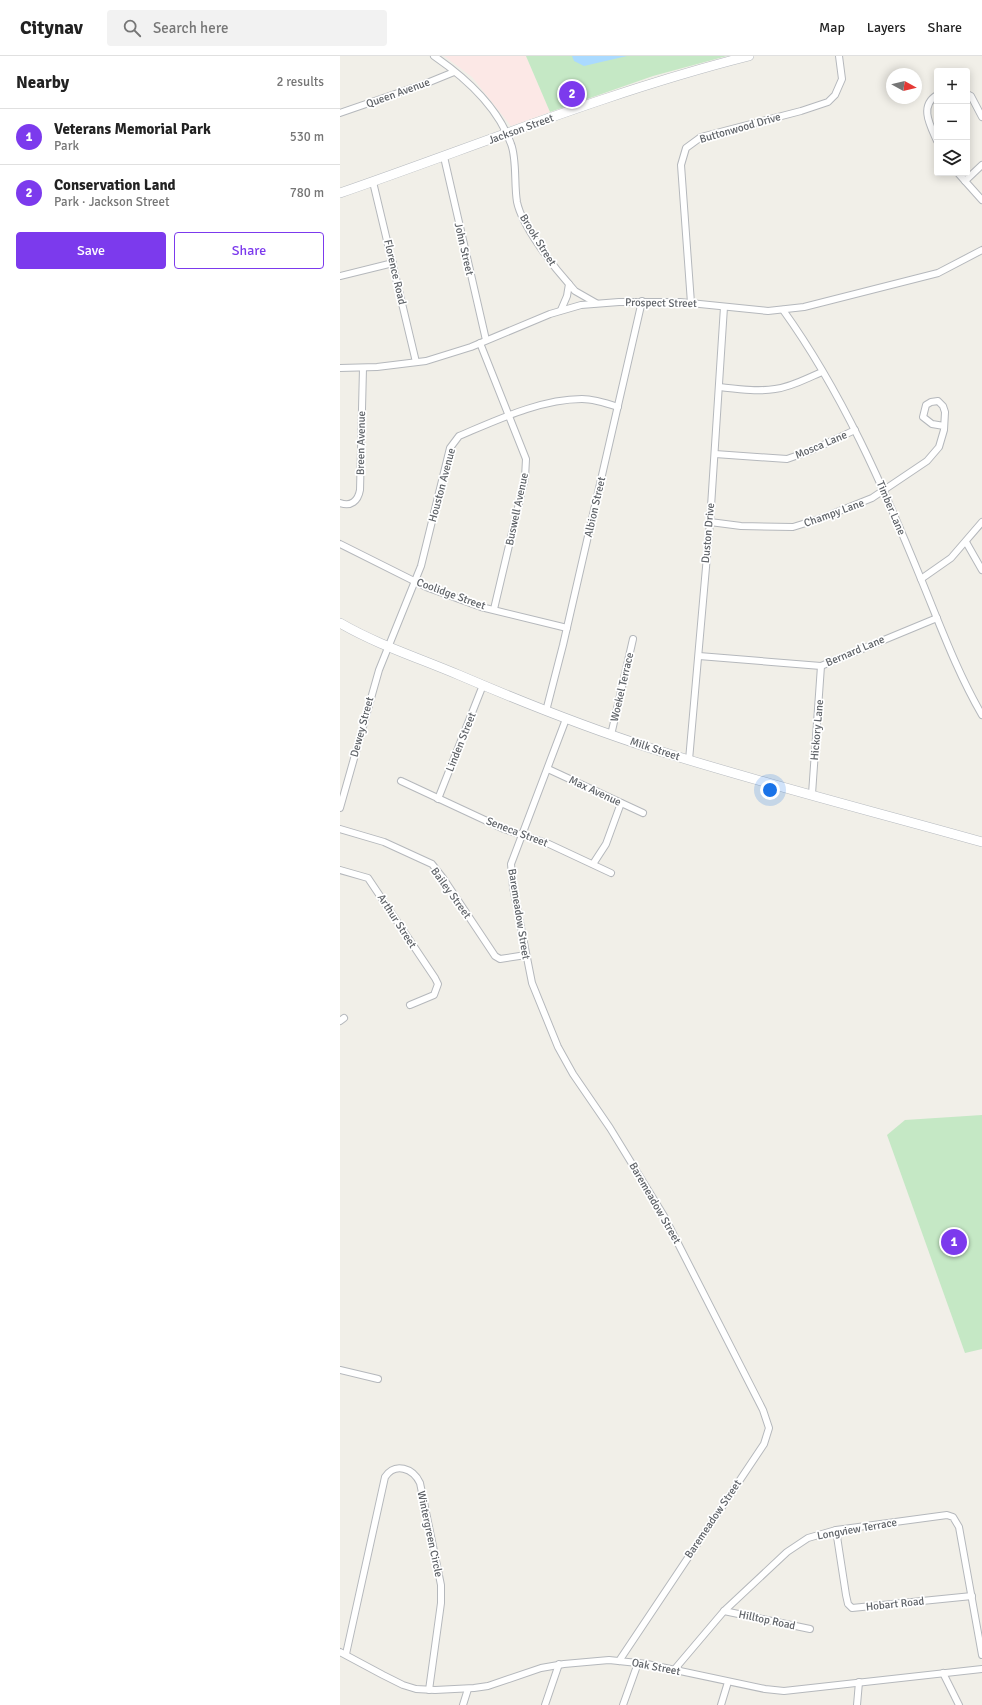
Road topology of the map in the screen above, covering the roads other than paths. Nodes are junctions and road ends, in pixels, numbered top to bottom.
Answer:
1 (434, 56) edge
2 (749, 56) edge
3 (839, 56) edge
4 (454, 72) junction
5 (934, 96) edge
6 (970, 97) edge
7 (340, 113) edge
8 (982, 117) edge
9 (506, 135) junction
10 (937, 140) edge
11 (444, 157) junction
12 (982, 165) edge
13 (961, 176) edge
14 (965, 181) junction
15 (373, 182) junction
16 (340, 193) edge
17 (982, 200) edge
18 (982, 250) edge
19 (393, 263) junction
20 (340, 276) edge
21 (569, 284) junction
22 (642, 301) junction
23 (691, 303) junction
24 (596, 304) junction
25 (724, 307) junction
26 (561, 310) junction
27 (783, 310) junction
28 (486, 340) junction
29 (480, 343) junction
30 (416, 362) junction
31 (340, 368) edge
32 (363, 368) junction
33 (822, 372) junction
34 (718, 387) junction
35 (618, 407) junction
36 (509, 416) junction
37 (944, 426) junction
38 (855, 430) junction
39 (715, 454) junction
40 (883, 489) junction
41 (340, 503) edge
42 (710, 522) junction
43 (982, 522) edge
44 (966, 542) junction
45 (340, 544) edge
46 (982, 570) edge
47 (922, 579) junction
48 (416, 581) junction
49 (494, 609) junction
50 (937, 618) junction
51 (340, 623) edge
52 (567, 628) junction
53 (633, 639) dead end
54 (388, 647) junction
55 (699, 656) junction
56 (821, 666) junction
57 (483, 686) junction
58 (546, 712) junction
59 (982, 715) edge
60 (566, 719) junction
61 (611, 735) junction
62 (689, 760) junction
63 (548, 769) junction
64 (401, 781) dead end
65 (812, 794) junction
66 (438, 799) junction
67 (622, 803) junction
68 (340, 808) edge
69 (643, 813) dead end
70 (340, 829) edge
71 (521, 834) junction
72 (982, 842) edge
73 (593, 864) junction
74 (340, 870) edge
75 (612, 873) dead end
76 (526, 954) junction
77 (410, 1005) dead end
78 (340, 1370) edge
79 (378, 1379) dead end
80 (836, 1530) junction
81 (972, 1596) junction
82 (724, 1611) junction
83 (810, 1629) dead end
84 (343, 1653) edge
85 (982, 1655) edge
86 (619, 1661) junction
87 (638, 1663) junction
88 (559, 1664) junction
89 (982, 1669) edge
90 (674, 1670) junction
91 (943, 1673) junction
92 (728, 1682) junction
93 (859, 1682) junction
94 (468, 1689) junction
95 (430, 1690) junction
96 (463, 1705) edge
97 (545, 1705) edge
98 (623, 1705) edge
99 (721, 1705) edge
100 (857, 1705) edge
101 (959, 1705) edge

1 - 4 street, Brook Street
2 - 9 street, Jackson Street
3 - 23 street, Buttonwood Drive
4 - 7 street, Queen Avenue
4 - 9 street, Brook Street
5 - 10 street
6 - 8 street
9 - 11 street, Jackson Street
9 - 21 street, Brook Street
11 - 15 street, Jackson Street
11 - 28 street, John Street
12 - 14 street
13 - 14 street
14 - 17 street
15 - 16 street, Jackson Street
15 - 19 street, Florence Road
18 - 27 street, Prospect Street
19 - 20 street
19 - 30 street, Florence Road
21 - 24 street, Brook Street
21 - 26 street
22 - 23 street, Prospect Street
22 - 24 street, Prospect Street
22 - 35 street, Albion Street
23 - 25 street, Prospect Street
24 - 26 street, Prospect Street
25 - 27 street, Prospect Street
25 - 34 street, Duston Drive
26 - 28 street, Prospect Street
27 - 33 street, Timber Lane
28 - 29 street, Prospect Street
29 - 30 street, Prospect Street
29 - 36 street, Buswell Avenue
30 - 32 street, Prospect Street
31 - 32 street, Prospect Street
32 - 41 street, Breen Avenue
33 - 34 street
33 - 38 street, Timber Lane
34 - 39 street, Duston Drive
35 - 36 street, Houston Avenue
35 - 52 street, Albion Street
36 - 48 street, Houston Avenue
36 - 49 street, Buswell Avenue
37 - 37 street, Champy Lane
37 - 40 street, Champy Lane
38 - 39 street, Mosca Lane
38 - 40 street, Timber Lane
39 - 42 street, Duston Drive
40 - 42 street, Champy Lane
40 - 47 street, Timber Lane
42 - 55 street, Duston Drive
43 - 44 street
44 - 46 street
44 - 47 street
45 - 48 street, Coolidge Street
47 - 50 street, Timber Lane
48 - 49 street, Coolidge Street
48 - 54 street, Houston Avenue
49 - 52 street, Coolidge Street
50 - 56 street, Bernard Lane
50 - 59 street, Timber Lane
51 - 54 street, Milk Street
52 - 58 street, Albion Street
53 - 61 street, Woekel Terrace
54 - 57 street, Milk Street
54 - 68 street, Dewey Street
55 - 56 street, Bernard Lane
55 - 62 street, Duston Drive
56 - 65 street, Hickory Lane
57 - 58 street, Milk Street
57 - 66 street, Linden Street
58 - 60 street, Milk Street
60 - 61 street, Milk Street
60 - 63 street, Baremeadow Street
61 - 62 street, Milk Street
62 - 65 street, Milk Street
63 - 67 street, Max Avenue
63 - 71 street, Baremeadow Street
64 - 66 street, Seneca Street
65 - 72 street, Milk Street
66 - 71 street, Seneca Street
67 - 69 street, Max Avenue
67 - 73 street
70 - 76 street, Bailey Street
71 - 73 street, Seneca Street
71 - 76 street, Baremeadow Street
73 - 75 street, Seneca Street
74 - 77 street, Arthur Street
76 - 86 street, Baremeadow Street
78 - 79 street
80 - 81 street, Longview Terrace
80 - 81 street, Hobart Road
80 - 82 street, Longview Terrace
81 - 85 street, Longview Terrace
82 - 83 street, Hilltop Road
82 - 90 street, Longview Terrace
84 - 95 street, Oak Street
84 - 95 street, Wintergreen Circle
86 - 87 street, Oak Street
86 - 88 street, Oak Street
87 - 90 street, Oak Street
87 - 98 street
88 - 94 street, Oak Street
88 - 97 street
89 - 91 street, Oak Street
90 - 92 street, Oak Street
91 - 93 street, Oak Street
91 - 101 street
92 - 93 street, Oak Street
92 - 99 street
93 - 100 street
94 - 95 street, Oak Street
94 - 96 street

